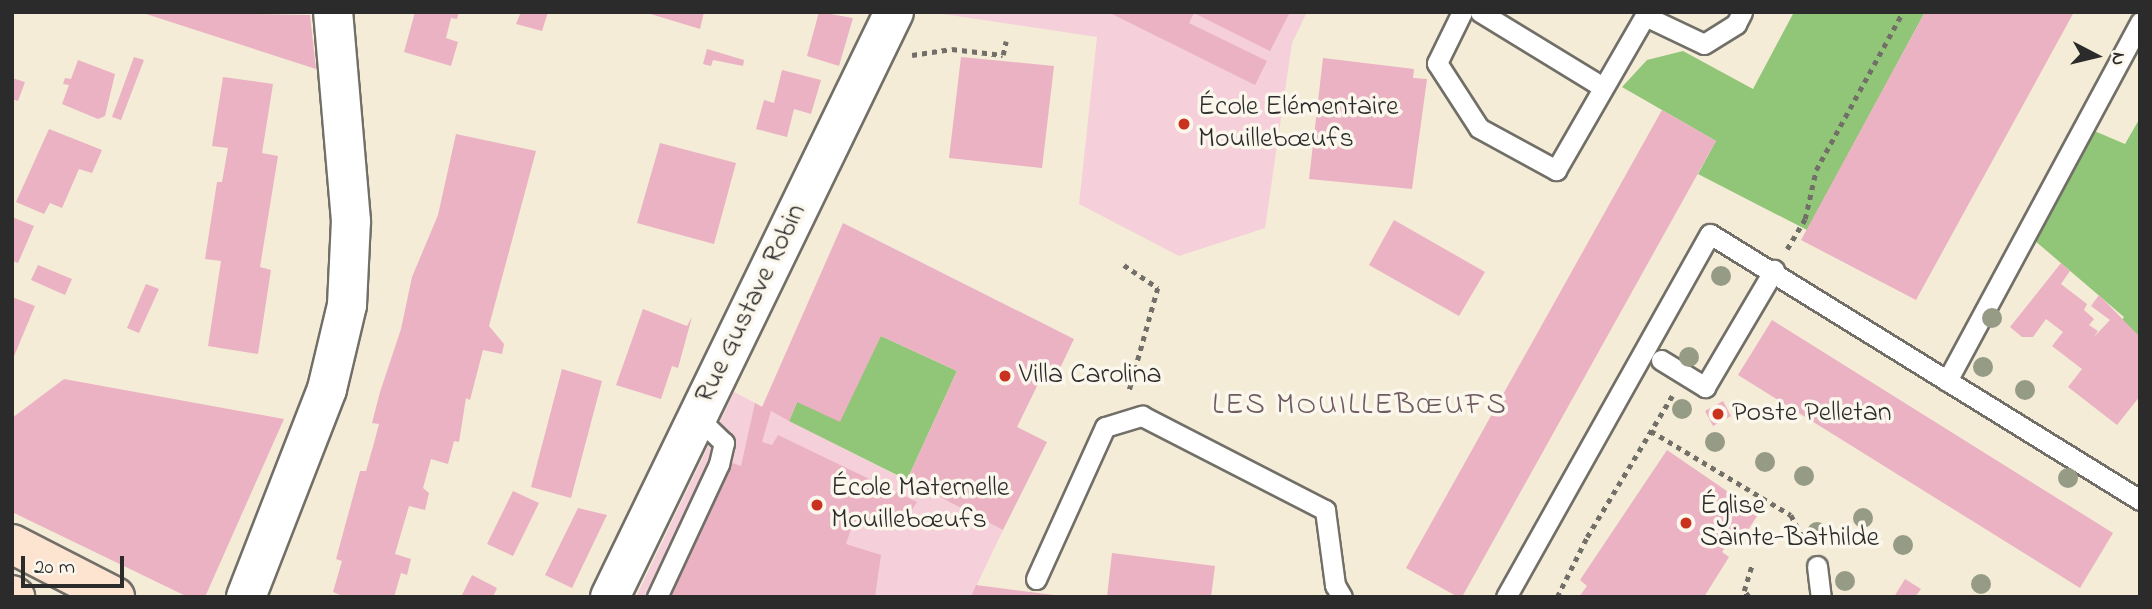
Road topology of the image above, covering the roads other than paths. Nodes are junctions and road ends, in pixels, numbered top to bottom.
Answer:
1 (333, 12) edge
2 (894, 12) edge
3 (1462, 12) edge
4 (1480, 12) edge
5 (1742, 12) edge
6 (1642, 14) edge
7 (2140, 22) edge
8 (1603, 87) junction
9 (1774, 270) junction
10 (1661, 360) dead end
11 (1947, 381) junction
12 (697, 417) junction
13 (2140, 500) edge
14 (12, 544) edge
15 (1817, 566) road end
16 (1035, 579) dead end
17 (115, 597) edge
18 (246, 597) edge
19 (610, 597) edge
20 (657, 597) edge
21 (1342, 597) edge
22 (1506, 597) edge
23 (1821, 597) edge

1 - 18 street
2 - 12 street, Rue Gustave Robin
3 - 8 lane
4 - 8 lane
5 - 6 lane
6 - 8 lane
7 - 11 lane
9 - 10 lane
9 - 11 lane
9 - 22 lane
11 - 13 lane
12 - 19 street, Rue Gustave Robin
12 - 20 lane
14 - 17 main road
15 - 23 lane
16 - 21 lane

